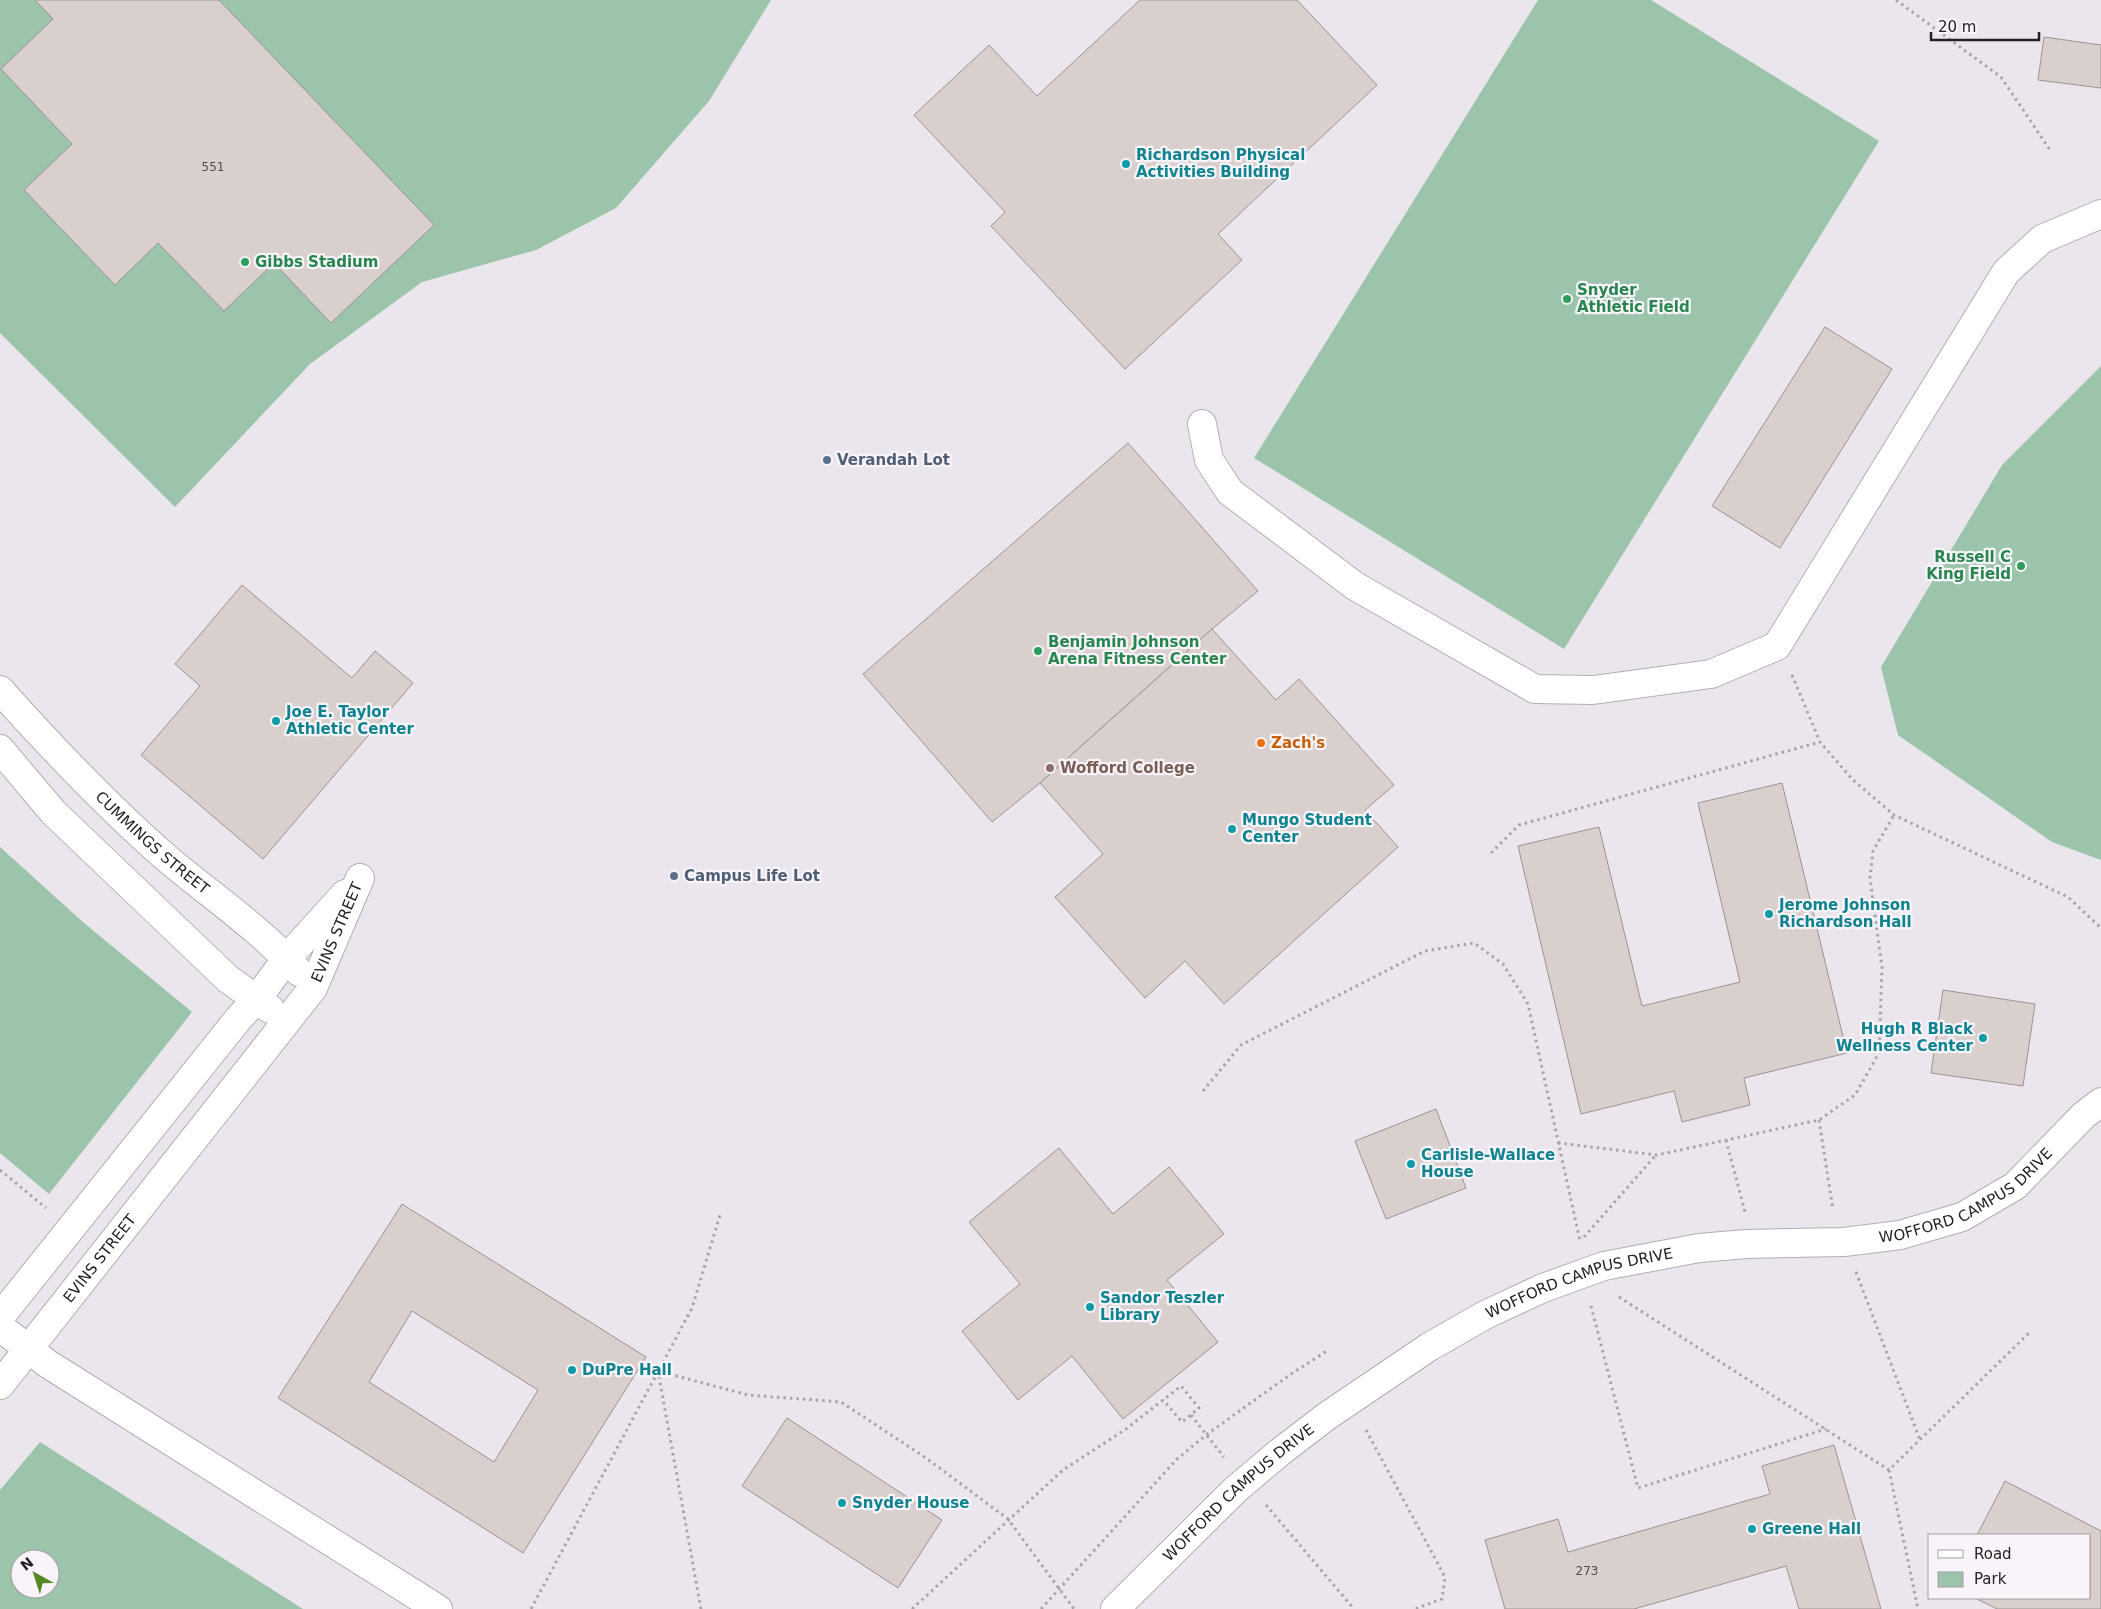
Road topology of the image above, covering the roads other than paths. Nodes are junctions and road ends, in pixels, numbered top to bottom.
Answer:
1 (2101, 214) edge
2 (1202, 424) dead end
3 (0, 690) edge
4 (0, 749) edge
5 (287, 958) junction
6 (313, 988) junction
7 (256, 1000) junction
8 (288, 1020) junction
9 (2101, 1102) edge
10 (0, 1317) edge
11 (0, 1327) edge
12 (29, 1350) junction
13 (0, 1385) edge
14 (438, 1609) edge
15 (1115, 1609) edge

1 - 2 street
3 - 5 street, CUMMINGS STREET
4 - 7 street
5 - 6 street, CUMMINGS STREET
5 - 6 street, EVINS STREET
5 - 7 street, EVINS STREET
6 - 8 street, EVINS STREET
7 - 8 street
7 - 10 street, EVINS STREET
8 - 12 street, EVINS STREET
9 - 15 street, WOFFORD CAMPUS DRIVE
11 - 12 street
12 - 13 street, EVINS STREET
12 - 14 street

